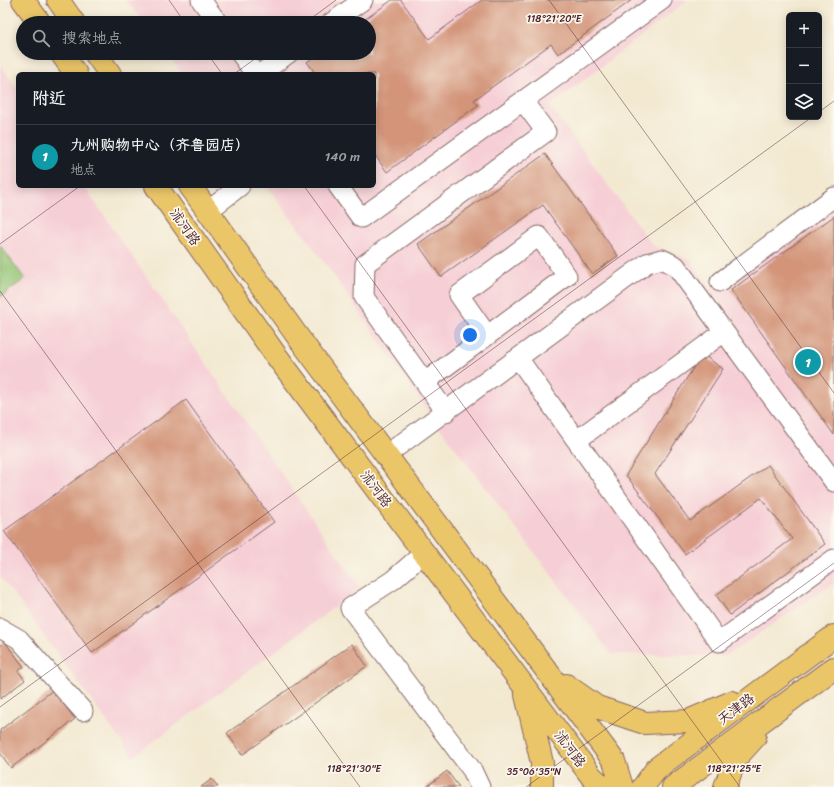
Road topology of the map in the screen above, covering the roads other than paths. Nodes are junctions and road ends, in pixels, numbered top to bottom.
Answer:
1 (23, 0) edge
2 (58, 0) edge
3 (201, 0) edge
4 (362, 0) edge
5 (662, 0) edge
6 (35, 16) edge
7 (69, 16) edge
8 (213, 16) edge
9 (340, 16) edge
10 (66, 60) edge
11 (100, 60) edge
12 (245, 60) edge
13 (279, 60) edge
14 (75, 72) edge
15 (109, 72) edge
16 (254, 72) edge
17 (263, 72) edge
18 (522, 101) junction
19 (157, 188) edge
20 (191, 188) edge
21 (237, 188) edge
22 (339, 188) edge
23 (834, 198) edge
24 (208, 211) junction
25 (720, 282) dead end
26 (724, 332) junction
27 (487, 335) junction
28 (518, 358) junction
29 (425, 382) junction
30 (446, 412) junction
31 (577, 440) junction
32 (386, 455) junction
33 (834, 482) edge
34 (424, 553) junction
35 (834, 559) edge
36 (0, 628) edge
37 (834, 636) edge
38 (834, 668) edge
39 (546, 670) junction
40 (766, 687) junction
41 (525, 688) junction
42 (786, 703) junction
43 (83, 711) dead end
44 (480, 787) edge
45 (542, 787) edge
46 (603, 787) edge
47 (622, 787) edge
48 (643, 787) edge
49 (673, 787) edge
50 (725, 787) edge

1 - 6 main road
2 - 7 main road
3 - 8 lane
4 - 9 lane
5 - 18 lane
10 - 14 main road
11 - 15 main road
12 - 16 lane
13 - 17 lane
18 - 22 lane
18 - 29 lane
19 - 34 main road, 沭河路
20 - 24 main road, 沭河路
21 - 24 lane
23 - 25 lane
24 - 32 main road, 沭河路
26 - 28 lane
26 - 31 lane
26 - 33 lane
27 - 27 lane
27 - 29 lane
28 - 30 lane
28 - 31 lane
29 - 30 lane
30 - 32 lane
31 - 35 lane
32 - 39 main road, 沭河路
34 - 41 main road, 沭河路
34 - 44 lane
36 - 43 lane
37 - 40 main road, 天津路
38 - 42 main road, 天津路
39 - 40 main road
39 - 47 main road, 沭河路
40 - 48 main road, 天津路
41 - 45 main road
41 - 46 main road, 沭河路
42 - 49 main road, 天津路
42 - 50 main road

